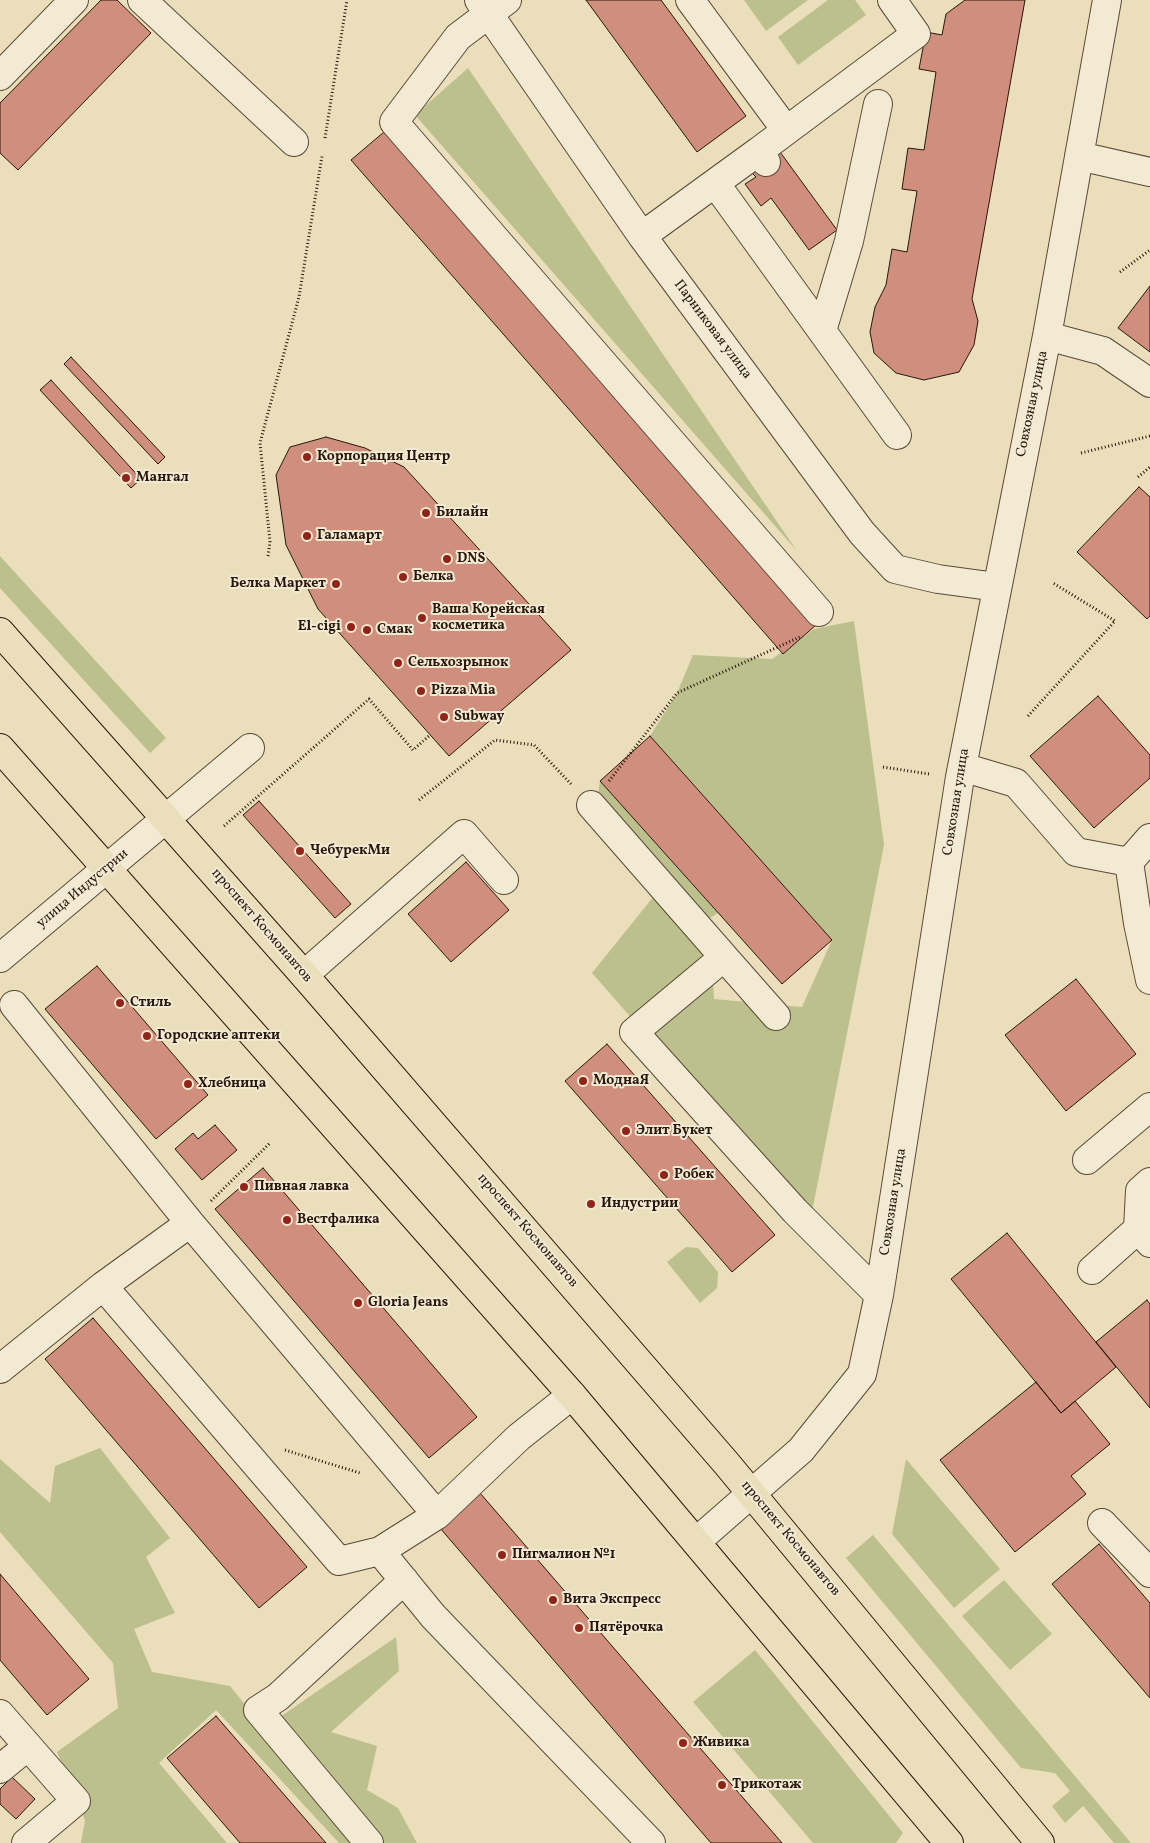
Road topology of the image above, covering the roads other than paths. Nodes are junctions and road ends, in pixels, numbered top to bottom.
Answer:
1 (74, 0) edge
2 (142, 0) edge
3 (690, 0) edge
4 (892, 0) edge
5 (1107, 0) edge
6 (491, 5) edge
7 (0, 76) edge
8 (878, 104) dead end
9 (786, 130) junction
10 (294, 142) dead end
11 (1079, 156) junction
12 (1150, 172) edge
13 (715, 183) junction
14 (642, 236) junction
15 (822, 331) junction
16 (1047, 336) junction
17 (1150, 383) edge
18 (897, 435) dead end
19 (997, 588) junction
20 (820, 612) road end
21 (0, 632) edge
22 (0, 748) edge
23 (250, 748) dead end
24 (962, 766) junction
25 (591, 805) road end
26 (167, 819) junction
27 (1150, 838) edge
28 (1129, 862) junction
29 (107, 869) junction
30 (504, 880) dead end
31 (724, 957) junction
32 (0, 958) edge
33 (304, 974) junction
34 (1150, 980) edge
35 (14, 1006) dead end
36 (776, 1016) dead end
37 (1150, 1107) edge
38 (1087, 1160) dead end
39 (1150, 1182) edge
40 (190, 1223) junction
41 (1144, 1236) edge
42 (1092, 1270) dead end
43 (103, 1286) junction
44 (879, 1295) junction
45 (0, 1369) edge
46 (572, 1395) junction
47 (752, 1493) junction
48 (437, 1515) junction
49 (1102, 1523) dead end
50 (697, 1541) junction
51 (380, 1551) junction
52 (1150, 1573) edge
53 (404, 1580) junction
54 (0, 1714) edge
55 (28, 1746) junction
56 (0, 1768) edge
57 (26, 1843) edge
58 (369, 1843) edge
59 (651, 1843) edge
60 (949, 1843) edge
61 (1040, 1843) edge

1 - 7 street
2 - 10 street
3 - 9 street
4 - 9 street
5 - 11 street, Совхозная улица
6 - 14 street, Парниковая улица
6 - 20 street
8 - 15 street
9 - 13 street
11 - 12 street
11 - 16 street, Совхозная улица
13 - 14 street
13 - 15 street
14 - 19 street, Парниковая улица
15 - 18 street
16 - 17 street
16 - 19 street, Совхозная улица
19 - 24 street, Совхозная улица
21 - 26 main road, проспект Космонавтов
22 - 29 main road
23 - 26 street, улица Индустрии
24 - 28 street
24 - 44 street, Совхозная улица
25 - 31 street
26 - 29 street, улица Индустрии
26 - 33 main road, проспект Космонавтов
27 - 28 street
28 - 34 street
29 - 32 street, улица Индустрии
29 - 46 main road
30 - 33 street
31 - 36 street
31 - 44 street
33 - 47 main road, проспект Космонавтов
35 - 40 street
37 - 38 street
39 - 41 street
40 - 43 street
40 - 48 street
41 - 42 street
43 - 45 street
43 - 51 street
44 - 47 street, Совхозная улица
46 - 48 street
46 - 50 main road
47 - 50 street, Совхозная улица
47 - 61 main road, проспект Космонавтов
48 - 51 street
49 - 52 street
50 - 60 main road
51 - 53 street
53 - 58 street
53 - 59 street
54 - 55 street
55 - 56 street
55 - 57 street

